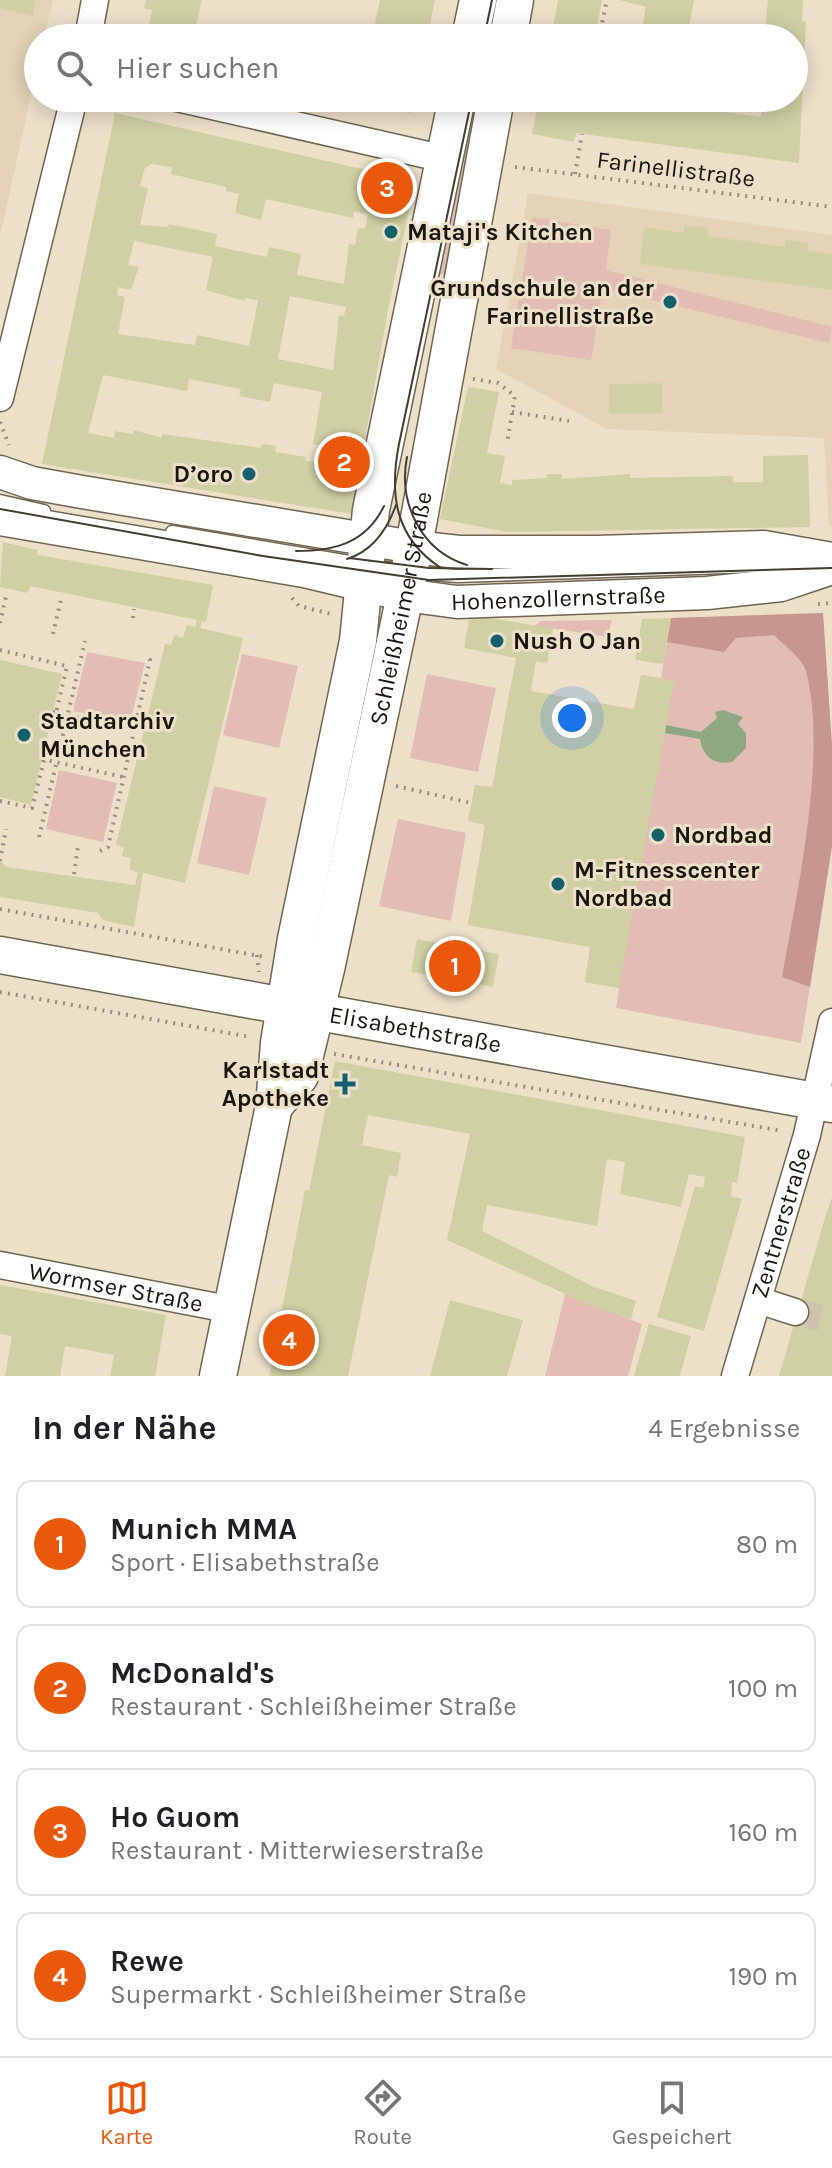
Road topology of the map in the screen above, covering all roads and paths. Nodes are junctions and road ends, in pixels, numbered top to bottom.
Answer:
1 (95, 0) edge
2 (478, 0) edge
3 (515, 0) edge
4 (606, 4) dead end
5 (91, 24) edge
6 (473, 24) edge
7 (511, 24) edge
8 (602, 24) edge
9 (71, 112) edge
10 (239, 112) edge
11 (454, 112) edge
12 (493, 112) edge
13 (582, 134) dead end
14 (445, 159) junction
15 (515, 167) dead end
16 (575, 174) junction
17 (832, 207) edge
18 (459, 377) dead end
19 (0, 398) edge
20 (512, 412) junction
21 (569, 421) dead end
22 (0, 422) edge
23 (507, 443) dead end
24 (5, 461) edge
25 (53, 513) dead end
26 (1, 514) edge
27 (153, 530) dead end
28 (365, 563) junction
29 (832, 563) edge
30 (409, 571) junction
31 (7, 592) dead end
32 (62, 595) dead end
33 (134, 609) dead end
34 (133, 618) dead end
35 (0, 623) edge
36 (53, 634) dead end
37 (85, 641) dead end
38 (0, 650) edge
39 (145, 655) dead end
40 (68, 716) junction
41 (134, 730) junction
42 (130, 749) junction
43 (139, 751) dead end
44 (57, 763) junction
45 (123, 777) junction
46 (393, 786) dead end
47 (0, 801) edge
48 (471, 803) dead end
49 (6, 829) dead end
50 (39, 837) dead end
51 (78, 846) dead end
52 (100, 851) dead end
53 (0, 861) edge
54 (74, 874) dead end
55 (0, 909) edge
56 (0, 955) edge
57 (257, 955) dead end
58 (0, 992) edge
59 (300, 1010) junction
60 (832, 1022) edge
61 (301, 1048) junction
62 (824, 1102) edge
63 (807, 1135) junction
64 (0, 1265) edge
65 (758, 1300) junction
66 (233, 1310) junction
67 (795, 1312) tunnel mouth
68 (218, 1376) edge
69 (735, 1376) edge

1 - 5 street
2 - 6 main road
3 - 7 main road
4 - 8 path
9 - 19 street
10 - 14 street
11 - 14 main road, Schleißheimer Straße
12 - 30 main road, Schleißheimer Straße
13 - 16 path
14 - 28 main road, Schleißheimer Straße
15 - 16 path, Farinellistraße
16 - 17 path, Farinellistraße
18 - 20 path
20 - 21 path
20 - 23 path
22 - 24 path
24 - 28 street, Hohenzollernstraße
25 - 26 lane
26 - 28 street, Hohenzollernstraße
27 - 28 lane
28 - 30 street, Hohenzollernstraße
28 - 30 street, Hohenzollernstraße
28 - 59 main road, Schleißheimer Straße
29 - 30 street, Hohenzollernstraße
29 - 30 street, Hohenzollernstraße
30 - 59 main road, Schleißheimer Straße
31 - 35 path
32 - 36 path
33 - 34 path
37 - 40 path
38 - 40 path
39 - 41 path
40 - 41 path
40 - 44 path
41 - 42 path
42 - 43 path
42 - 45 path
44 - 45 path
44 - 47 path
44 - 50 path
45 - 52 path
46 - 48 path
49 - 53 path
51 - 54 path
55 - 57 path
56 - 59 main road, Elisabethstraße
58 - 61 path
59 - 61 main road, Schleißheimer Straße
59 - 62 main road, Elisabethstraße
60 - 62 street, Zentnerstraße
61 - 63 path
61 - 66 main road, Schleißheimer Straße
62 - 63 street, Zentnerstraße
63 - 65 street, Zentnerstraße
64 - 66 street, Wormser Straße
65 - 67 street
65 - 69 street, Zentnerstraße
66 - 68 main road, Schleißheimer Straße

